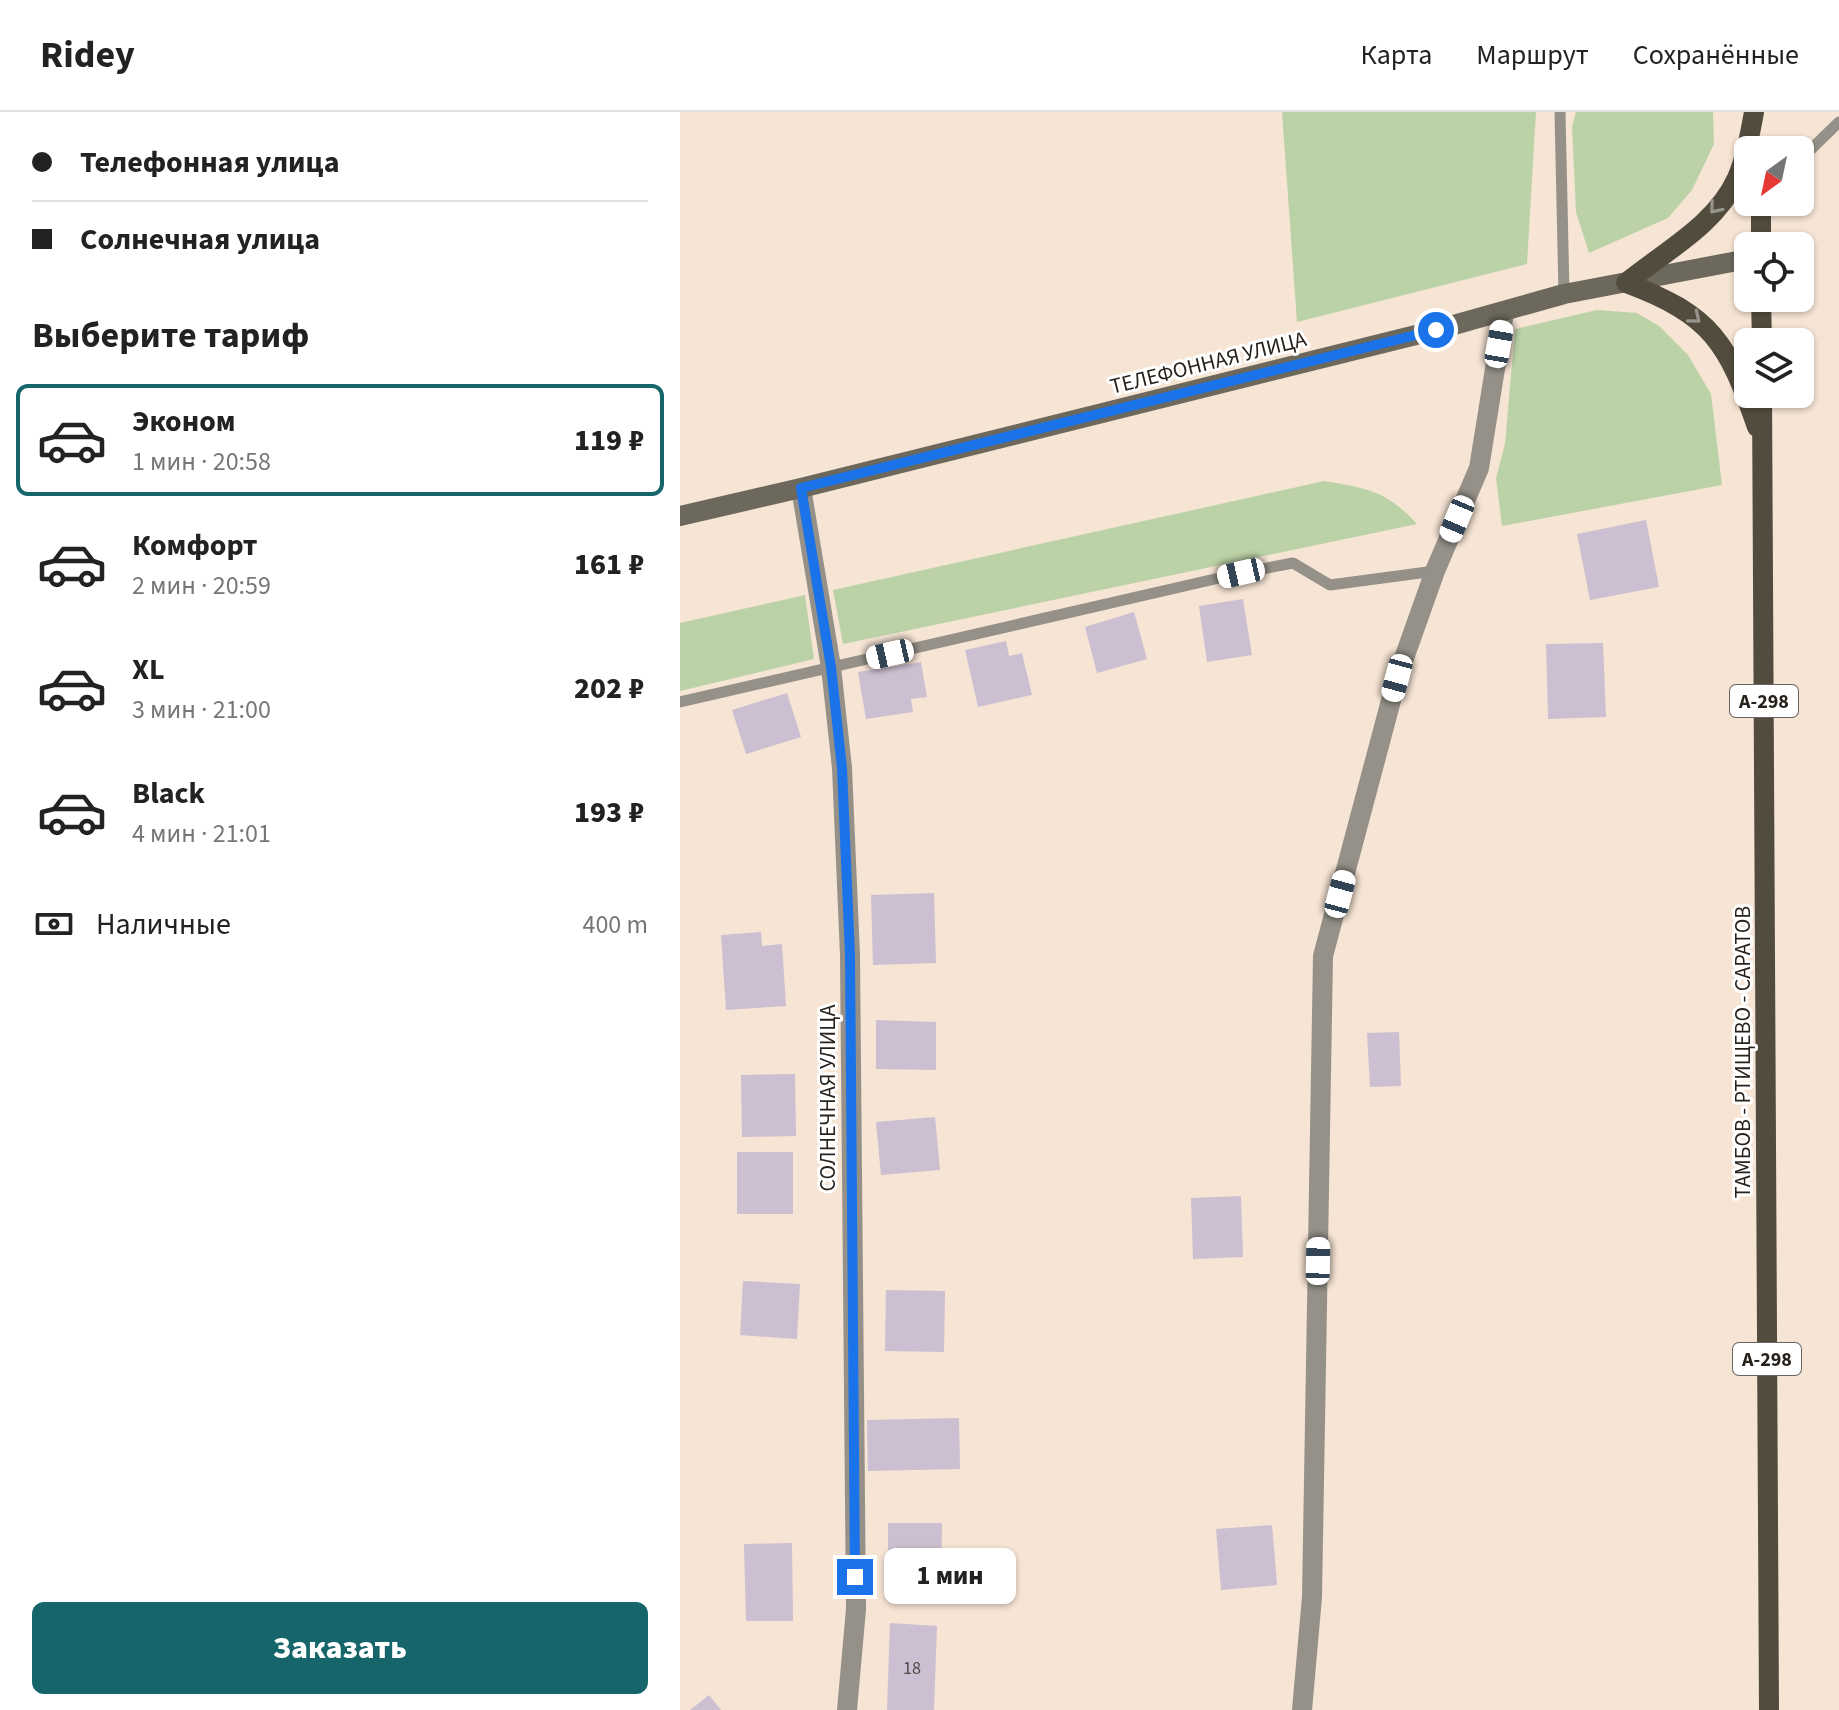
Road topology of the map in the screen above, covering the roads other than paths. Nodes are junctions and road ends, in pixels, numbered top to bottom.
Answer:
1 (1560, 112) edge
2 (1754, 112) edge
3 (1762, 112) edge
4 (1839, 122) edge
5 (1762, 136) edge
6 (1814, 146) edge
7 (1734, 262) edge
8 (1626, 283) junction
9 (1564, 294) junction
10 (1504, 313) junction
11 (1762, 408) edge
12 (1762, 444) junction
13 (801, 488) junction
14 (680, 516) edge
15 (1435, 571) junction
16 (831, 667) junction
17 (680, 702) edge
18 (847, 1710) edge
19 (1302, 1710) edge
20 (1769, 1710) edge

1 - 9 lane
2 -> 8 main road
3 - 5 main road
4 - 6 lane
7 - 8 street, ТЕЛЕФОННАЯ УЛИЦА
8 - 9 street, ТЕЛЕФОННАЯ УЛИЦА
8 -> 12 main road
9 - 10 street, ТЕЛЕФОННАЯ УЛИЦА
10 - 13 street, ТЕЛЕФОННАЯ УЛИЦА
10 - 15 street
11 - 12 main road, ТАМБОВ - РТИЩЕВО - САРАТОВ / А-298
12 - 20 main road, ТАМБОВ - РТИЩЕВО - САРАТОВ / А-298
13 - 14 street, ТЕЛЕФОННАЯ УЛИЦА
13 - 16 street, СОЛНЕЧНАЯ УЛИЦА
15 - 16 lane
15 - 19 street
16 - 17 lane
16 - 18 street, СОЛНЕЧНАЯ УЛИЦА

